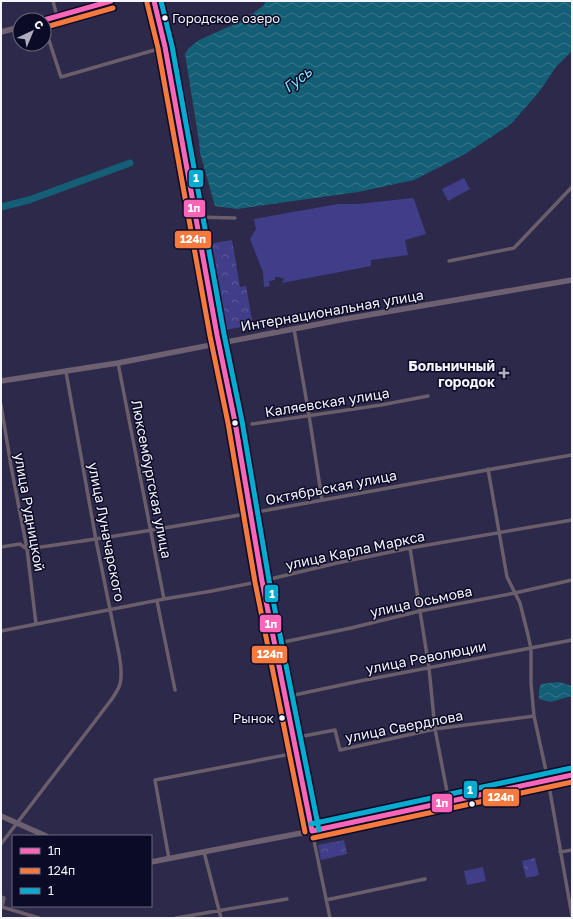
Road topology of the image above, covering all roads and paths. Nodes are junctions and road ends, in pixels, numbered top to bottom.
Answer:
1 (53, 1) edge
2 (111, 1) edge
3 (154, 1) edge
4 (57, 17) junction
5 (52, 18) edge
6 (12, 29) edge
7 (1, 32) edge
8 (165, 46) junction
9 (52, 49) edge
10 (572, 187) edge
11 (196, 217) junction
12 (235, 218) dead end
13 (450, 260) dead end
14 (572, 280) edge
15 (294, 329) junction
16 (219, 343) junction
17 (118, 363) junction
18 (66, 372) junction
19 (1, 381) edge
20 (428, 396) dead end
21 (1, 405) edge
22 (309, 415) junction
23 (252, 424) dead end
24 (572, 455) edge
25 (488, 469) junction
26 (322, 500) junction
27 (251, 513) junction
28 (572, 520) edge
29 (150, 531) junction
30 (499, 533) junction
31 (96, 540) junction
32 (1, 547) edge
33 (410, 548) junction
34 (27, 549) junction
35 (572, 580) edge
36 (262, 581) junction
37 (515, 593) junction
38 (164, 599) junction
39 (157, 601) junction
40 (111, 610) junction
41 (420, 611) junction
42 (36, 624) junction
43 (1, 631) edge
44 (572, 640) edge
45 (274, 644) junction
46 (531, 649) junction
47 (429, 668) junction
48 (175, 690) dead end
49 (285, 697) junction
50 (534, 716) junction
51 (435, 729) junction
52 (293, 738) junction
53 (296, 753) junction
54 (572, 775) edge
55 (548, 780) junction
56 (449, 802) junction
57 (1, 816) edge
58 (18, 823) junction
59 (312, 831) junction
60 (44, 835) edge
61 (1, 844) edge
62 (572, 850) edge
63 (204, 852) junction
64 (560, 852) junction
65 (169, 859) junction
66 (152, 862) edge
67 (425, 879) dead end
68 (1, 897) edge
69 (287, 899) dead end
70 (326, 900) junction
71 (219, 911) junction
72 (572, 916) edge
73 (39, 918) edge
74 (176, 918) edge
75 (221, 918) edge
76 (330, 918) edge

1 - 4 street
2 - 4 main road
3 - 8 main road
4 - 5 main road
6 - 7 main road
8 - 9 street
8 - 11 main road
10 - 13 street
11 - 12 street
11 - 16 main road
14 - 15 main road, Интернациональная улица
15 - 16 main road, Интернациональная улица
15 - 22 street
16 - 17 main road, Интернациональная улица
16 - 27 main road
17 - 18 main road, Интернациональная улица
17 - 29 street, Люксембургская улица
18 - 19 main road, Интернациональная улица
18 - 31 street, улица Луначарского
20 - 22 street, Каляевская улица
21 - 34 street, улица Рудницкой
22 - 23 street, Каляевская улица
22 - 26 street
24 - 25 street, Октябрьская улица
25 - 26 street, Октябрьская улица
25 - 30 street
26 - 27 street, Октябрьская улица
27 - 29 street, Октябрьская улица
27 - 36 main road
28 - 30 street, улица Карла Маркса
29 - 31 street, Октябрьская улица
29 - 38 street, Люксембургская улица
30 - 33 street, улица Карла Маркса
30 - 37 street
31 - 34 street, Октябрьская улица
31 - 40 street, улица Луначарского
32 - 34 street, Октябрьская улица
33 - 36 street, улица Карла Маркса
33 - 41 street
34 - 42 street, улица Рудницкой
35 - 37 street, улица Осьмова
36 - 38 street, улица Карла Маркса
36 - 45 main road
37 - 41 street, улица Осьмова
37 - 46 street
38 - 39 street, улица Карла Маркса
39 - 40 street, улица Карла Маркса
39 - 48 street
40 - 42 street, улица Карла Маркса
40 - 58 street, улица Луначарского
41 - 45 street, улица Осьмова
41 - 47 street
42 - 43 street, улица Карла Маркса
44 - 46 street, улица Революции
45 - 49 main road
46 - 47 street, улица Революции
46 - 50 street
47 - 49 street, улица Революции
47 - 51 street
49 - 52 main road
50 - 51 street, улица Свердлова
50 - 55 street
51 - 52 street, улица Свердлова
51 - 56 street
52 - 53 main road
53 - 59 main road
53 - 65 street
54 - 55 main road
55 - 56 main road
55 - 64 street
56 - 59 main road
57 - 58 main road
58 - 60 main road
58 - 61 street, улица Луначарского
59 - 63 main road
59 - 70 street
62 - 64 street
63 - 65 main road
63 - 71 street
64 - 72 street
65 - 66 main road
67 - 70 street
68 - 73 street
69 - 71 street
70 - 76 street
71 - 74 street
71 - 75 street

